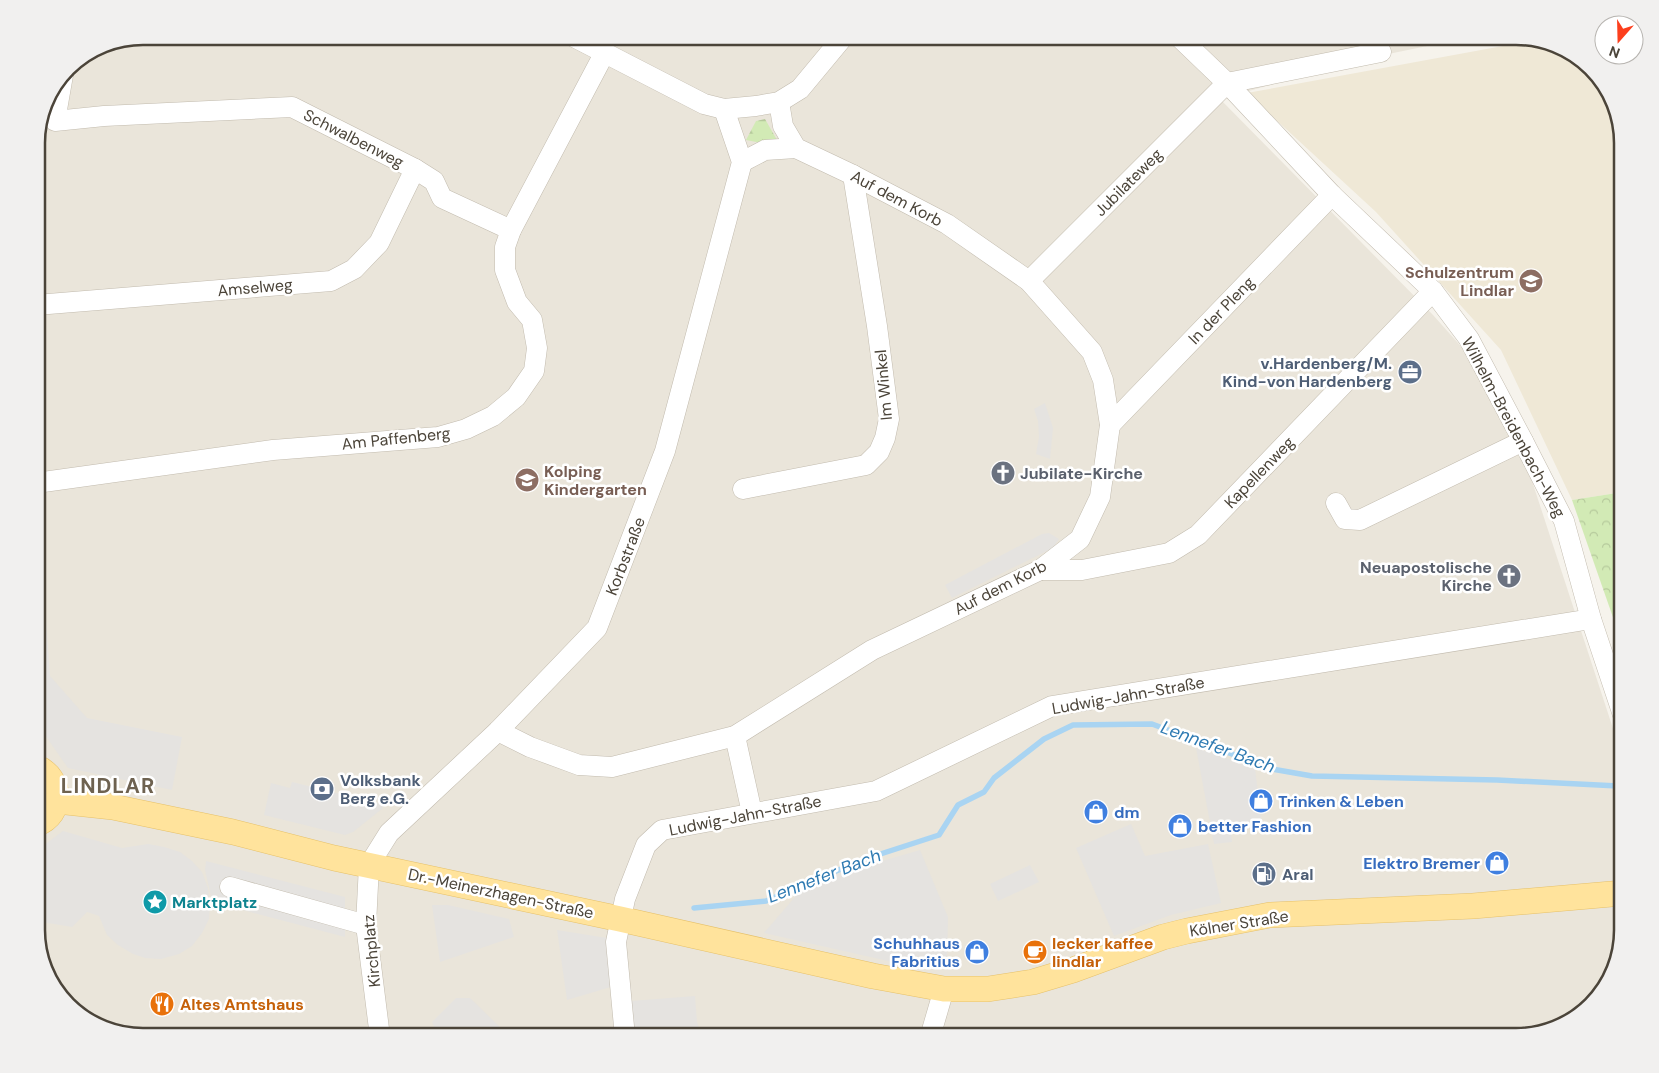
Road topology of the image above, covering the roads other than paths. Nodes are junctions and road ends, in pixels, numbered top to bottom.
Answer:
1 (588, 45) edge
2 (837, 45) edge
3 (1187, 45) edge
4 (1376, 45) edge
5 (604, 54) junction
6 (1227, 84) junction
7 (779, 102) junction
8 (53, 104) edge
9 (724, 109) junction
10 (48, 120) edge
11 (796, 148) junction
12 (742, 162) junction
13 (415, 169) junction
14 (853, 175) junction
15 (1332, 195) junction
16 (511, 230) junction
17 (1029, 281) junction
18 (1433, 291) junction
19 (45, 304) edge
20 (1110, 425) junction
21 (1523, 441) junction
22 (45, 482) edge
23 (743, 489) dead end
24 (1336, 503) dead end
25 (1040, 570) junction
26 (1591, 619) junction
27 (1614, 688) edge
28 (498, 730) junction
29 (735, 736) junction
30 (45, 772) edge
31 (57, 801) junction
32 (752, 813) junction
33 (45, 820) edge
34 (369, 866) junction
35 (230, 887) dead end
36 (1614, 894) edge
37 (620, 919) junction
38 (366, 924) junction
39 (944, 989) junction
40 (379, 1028) edge
41 (624, 1028) edge
42 (933, 1028) edge

1 - 5 street
2 - 7 street
3 - 6 street, Wilhelm-Breidenbach-Weg
4 - 6 street
5 - 9 street
5 - 16 street, Am Paffenberg
6 - 15 street, Wilhelm-Breidenbach-Weg
6 - 17 street, Jubilateweg
7 - 9 street
7 - 11 street
8 - 10 street, Schwalbenweg
9 - 12 street
10 - 13 street, Schwalbenweg
11 - 12 street
11 - 14 street, Auf dem Korb
12 - 28 street, Korbstraße
13 - 16 street, Schwalbenweg
13 - 19 street, Amselweg
14 - 17 street, Auf dem Korb
14 - 23 street, Im Winkel
15 - 18 street, Wilhelm-Breidenbach-Weg
15 - 20 street, In der Pleng
16 - 22 street, Am Paffenberg
17 - 20 street, Auf dem Korb
18 - 21 street, Wilhelm-Breidenbach-Weg
18 - 25 street, Kapellenweg
20 - 25 street, Auf dem Korb
21 - 24 street
21 - 26 street, Wilhelm-Breidenbach-Weg
25 - 29 street, Auf dem Korb
26 - 27 street, Wilhelm-Breidenbach-Weg
26 - 32 street, Ludwig-Jahn-Straße
28 - 29 street, Auf dem Korb
28 - 34 street, Korbstraße
29 - 32 street
30 - 31 main road
31 - 33 main road
31 - 34 main road, Dr.-Meinerzhagen-Straße
32 - 37 street, Ludwig-Jahn-Straße
34 - 37 main road, Dr.-Meinerzhagen-Straße
34 - 38 street, Kirchplatz
35 - 38 street
36 - 39 main road, Kölner Straße
37 - 39 main road, Dr.-Meinerzhagen-Straße
37 - 41 street, Ludwig-Jahn-Straße
38 - 40 street, Kirchplatz
39 - 42 street

